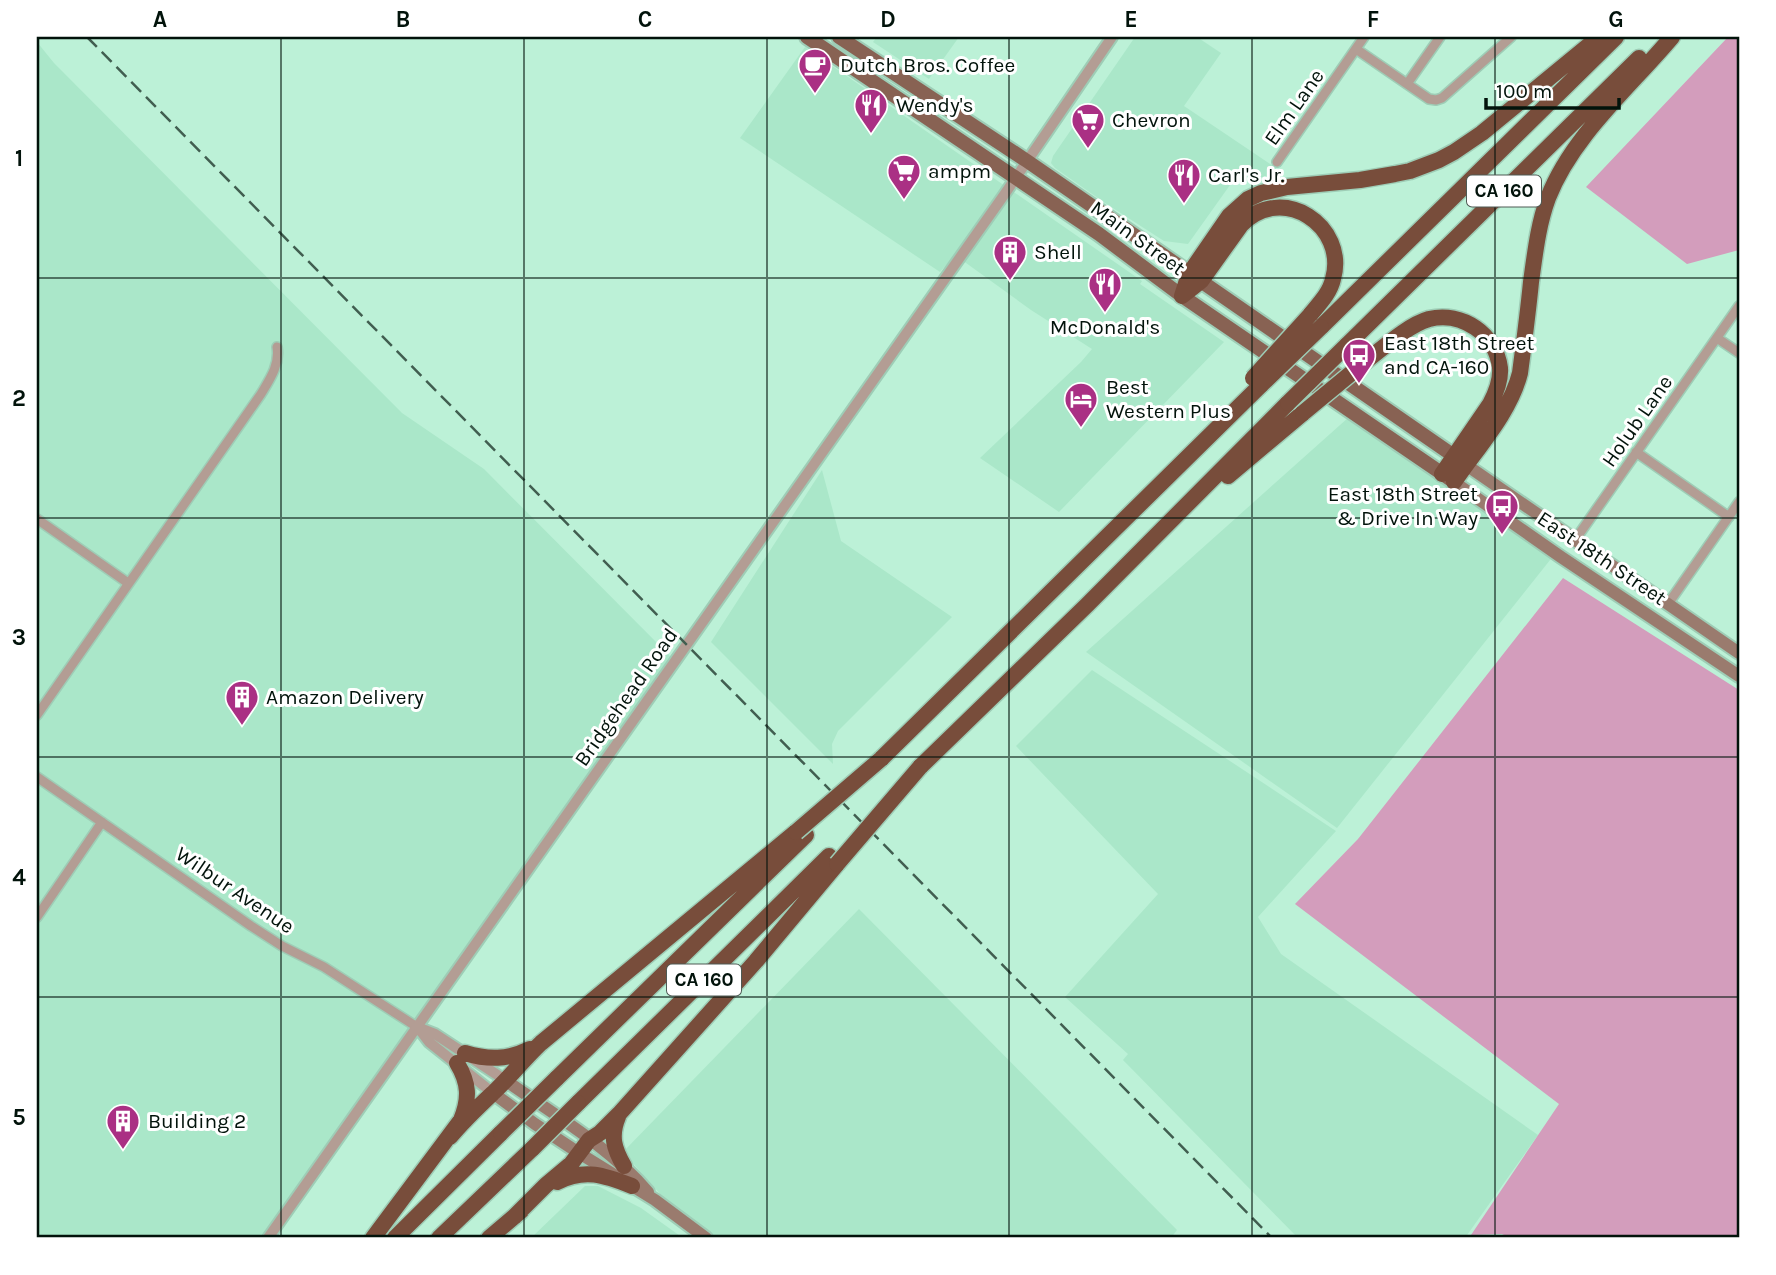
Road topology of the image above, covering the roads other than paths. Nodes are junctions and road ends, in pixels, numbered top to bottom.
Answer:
1 (807, 37) edge
2 (839, 37) edge
3 (1112, 37) edge
4 (1364, 37) edge
5 (1440, 37) edge
6 (1511, 37) edge
7 (1599, 37) edge
8 (1616, 37) edge
9 (1661, 37) edge
10 (1672, 37) edge
11 (1356, 49) junction
12 (1407, 84) junction
13 (1027, 161) junction
14 (1277, 162) dead end
15 (1016, 177) junction
16 (1195, 277) junction
17 (1182, 296) junction
18 (1739, 306) edge
19 (1315, 321) junction
20 (1717, 338) junction
21 (277, 347) dead end
22 (1739, 353) edge
23 (1636, 452) junction
24 (1460, 460) junction
25 (1448, 478) junction
26 (1739, 502) edge
27 (1729, 517) junction
28 (37, 519) edge
29 (1575, 540) junction
30 (128, 583) junction
31 (1087, 604) junction
32 (1668, 604) junction
33 (1739, 653) edge
34 (1739, 676) edge
35 (37, 715) edge
36 (37, 777) edge
37 (102, 822) junction
38 (801, 833) junction
39 (833, 860) junction
40 (37, 917) edge
41 (417, 1027) junction
42 (541, 1043) junction
43 (461, 1058) junction
44 (505, 1080) junction
45 (493, 1093) junction
46 (620, 1114) junction
47 (450, 1137) junction
48 (589, 1140) junction
49 (579, 1153) junction
50 (624, 1166) junction
51 (632, 1186) junction
52 (655, 1200) junction
53 (514, 1217) junction
54 (268, 1238) edge
55 (373, 1238) edge
56 (395, 1238) edge
57 (439, 1238) edge
58 (489, 1238) edge
59 (706, 1238) edge

1 - 15 main road, Main Street
2 - 13 main road, Main Street
3 - 13 street, Bridgehead Road
4 - 11 street, Elm Lane
5 - 12 street
6 - 12 street
7 - 16 highway
8 - 19 highway, CA 160
9 - 31 highway, CA 160, bridge
10 - 24 highway
11 - 12 street
11 - 14 street, Elm Lane
13 - 15 street, Bridgehead Road
13 - 16 main road, Main Street
15 - 17 main road, Main Street
15 - 41 street, Bridgehead Road
16 - 17 highway
16 - 19 highway
16 - 24 main road, Main Street
17 - 25 main road, Main Street
18 - 20 street, Holub Lane
19 - 38 highway, CA 160, bridge
20 - 22 street
20 - 23 street, Holub Lane
21 - 30 street
23 - 27 street
23 - 29 street, Holub Lane
24 - 25 highway
24 - 29 main road, East 18th Street
24 - 31 highway, bridge
25 - 34 main road, East 18th Street
26 - 27 street
27 - 32 street
28 - 30 street
29 - 32 main road, East 18th Street
30 - 35 street
31 - 39 highway, CA 160, bridge
32 - 33 main road, East 18th Street
36 - 37 street, Wilbur Avenue
37 - 40 street
37 - 41 street, Wilbur Avenue
38 - 42 highway
38 - 56 highway, CA 160, bridge
39 - 46 highway
39 - 57 highway, CA 160, bridge
41 - 43 street, Wilbur Avenue
41 - 54 street, Bridgehead Road
42 - 43 highway
42 - 44 highway
43 - 44 street, Wilbur Avenue
43 - 45 street, Wilbur Avenue
43 - 47 highway
44 - 45 highway
44 - 48 main road, Wilbur Avenue
45 - 47 highway
45 - 49 main road, Wilbur Avenue
46 - 48 highway
46 - 50 highway
47 - 55 highway
48 - 49 highway
48 - 50 main road, Wilbur Avenue
49 - 51 main road, Wilbur Avenue
49 - 53 highway
50 - 52 main road, Wilbur Avenue
51 - 52 main road, Wilbur Avenue
51 - 53 highway
52 - 59 main road, Wilbur Avenue
53 - 58 highway

